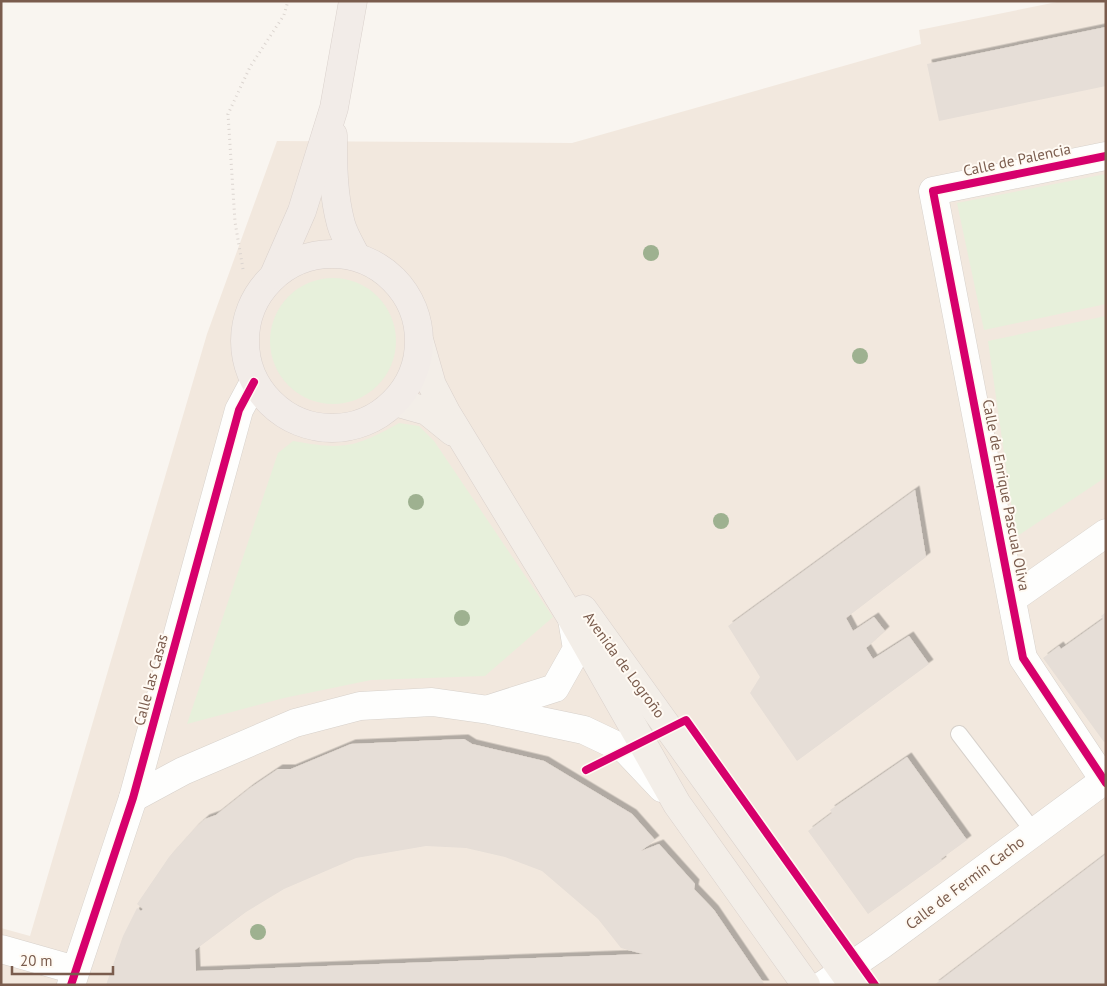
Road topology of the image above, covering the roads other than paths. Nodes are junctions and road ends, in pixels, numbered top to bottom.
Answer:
1 (353, 1) edge
2 (334, 108) junction
3 (1106, 156) edge
4 (933, 191) joint
5 (356, 256) junction
6 (274, 275) junction
7 (420, 342) junction
8 (254, 382) junction
9 (395, 402) junction
10 (464, 442) junction
11 (1106, 533) edge
12 (1012, 599) junction
13 (572, 620) junction
14 (488, 710) junction
15 (959, 734) dead end
16 (1105, 780) edge
17 (132, 798) junction
18 (677, 804) junction
19 (1034, 832) junction
20 (1, 949) edge
21 (73, 977) edge
22 (840, 980) edge
23 (806, 985) edge

1 - 2 highway
2 - 5 highway
2 - 6 highway
3 - 4 street, Calle de Palencia
4 - 12 street, Calle de Enrique Pascual Oliva
5 - 6 highway
5 - 7 highway
6 - 8 highway
7 - 9 highway
7 - 10 main road, Avenida de Logroño
8 - 9 highway
8 - 17 street, Calle las Casas
9 - 10 main road, Avenida de Logroño
10 - 13 main road, Avenida de Logroño
10 - 22 main road, Avenida de Logroño
11 - 12 street
12 - 16 street, Calle de Enrique Pascual Oliva
13 - 14 street
13 - 18 main road, Avenida de Logroño
14 - 17 street
14 - 18 street
15 - 19 lane
16 - 19 street, Calle de Fermín Cacho
17 - 21 street, Calle las Casas
18 - 23 main road, Avenida de Logroño
19 - 22 street, Calle de Fermín Cacho
20 - 21 street

